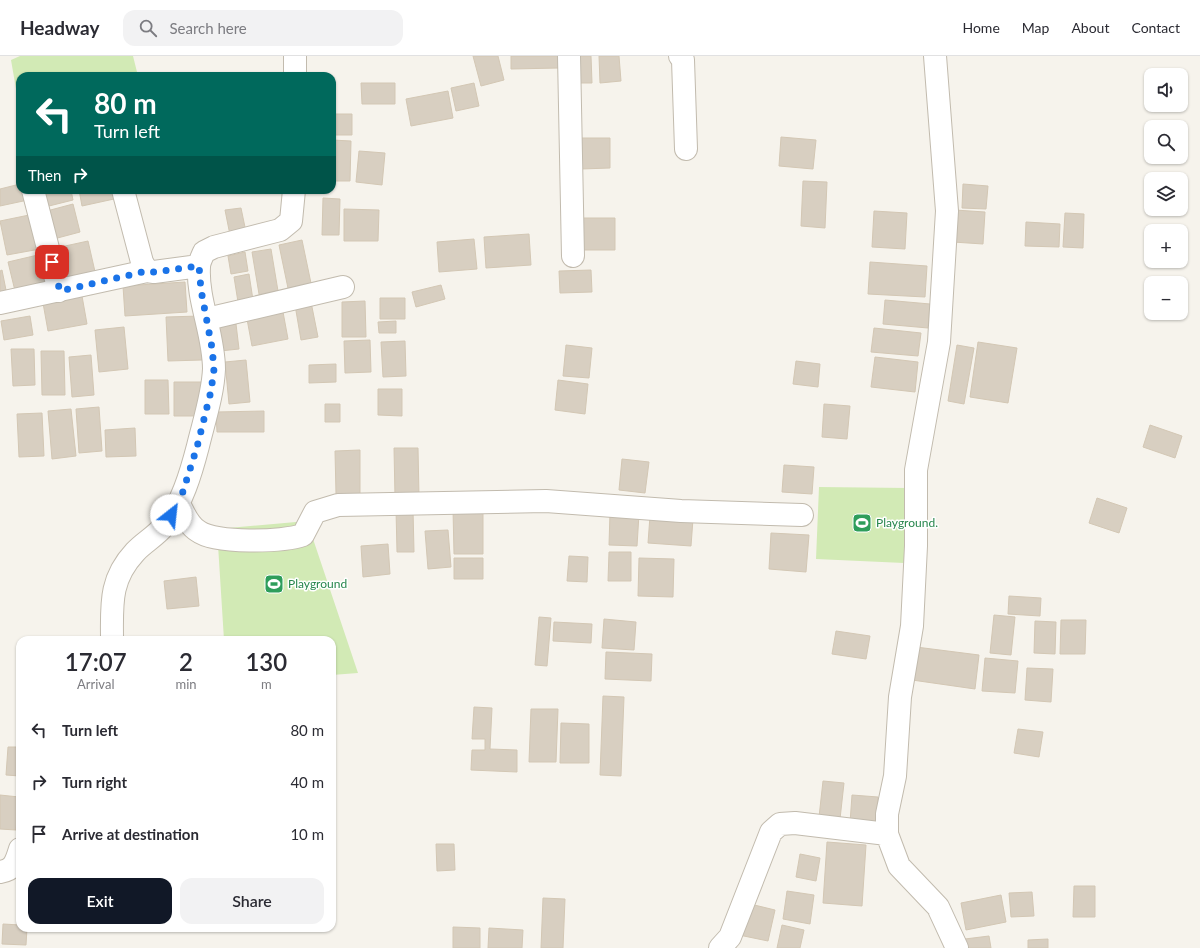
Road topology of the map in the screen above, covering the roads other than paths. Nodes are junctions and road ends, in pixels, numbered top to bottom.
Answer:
1 (295, 56) edge
2 (569, 56) edge
3 (680, 56) edge
4 (935, 56) edge
5 (295, 72) edge
6 (686, 149) dead end
7 (34, 194) edge
8 (124, 194) edge
9 (294, 194) edge
10 (574, 256) dead end
11 (199, 266) junction
12 (147, 271) junction
13 (343, 287) dead end
14 (60, 291) junction
15 (0, 303) edge
16 (207, 319) junction
17 (179, 504) junction
18 (802, 515) dead end
19 (112, 636) edge
20 (886, 834) junction
21 (16, 863) edge
22 (0, 872) edge
23 (720, 948) edge
24 (957, 948) edge

1 - 5 street
2 - 10 street
3 - 6 street
4 - 20 street
7 - 14 street
8 - 12 street
9 - 11 street
11 - 12 street
11 - 16 street
12 - 14 street
13 - 16 street
14 - 15 street
16 - 17 street
17 - 18 street
17 - 19 street
20 - 23 street
20 - 24 street
21 - 22 street

